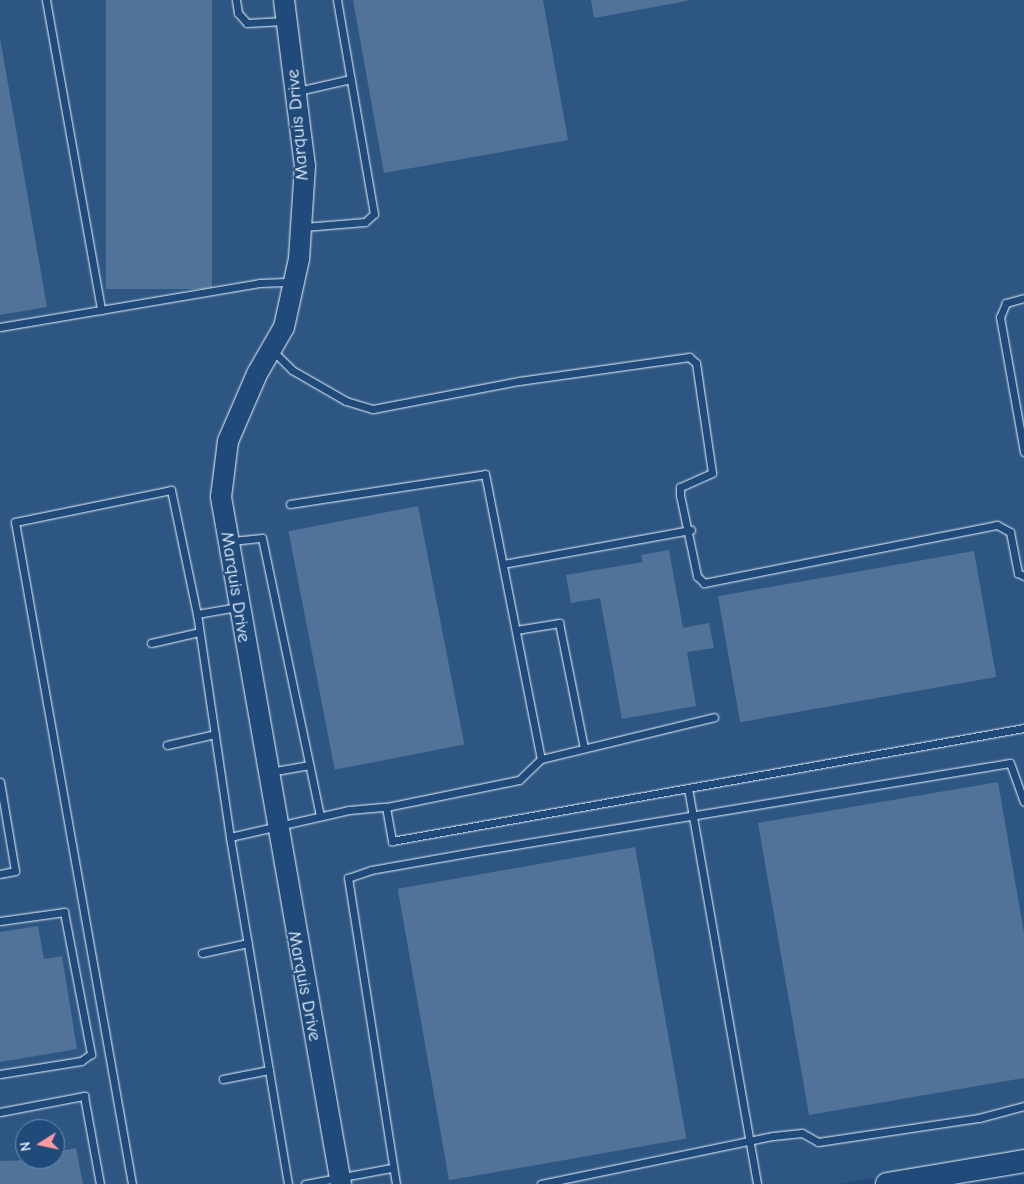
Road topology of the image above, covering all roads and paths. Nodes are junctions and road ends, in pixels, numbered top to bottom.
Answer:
1 (46, 0) edge
2 (236, 0) edge
3 (284, 0) edge
4 (337, 0) edge
5 (287, 20) junction
6 (351, 79) junction
7 (298, 90) junction
8 (301, 227) junction
9 (296, 282) junction
10 (1024, 298) edge
11 (101, 310) junction
12 (0, 327) edge
13 (272, 350) junction
14 (1024, 452) edge
15 (290, 504) dead end
16 (690, 530) junction
17 (228, 542) junction
18 (503, 564) junction
19 (1024, 576) edge
20 (238, 606) junction
21 (197, 614) junction
22 (516, 630) junction
23 (200, 632) junction
24 (151, 643) dead end
25 (714, 717) dead end
26 (1024, 728) edge
27 (214, 734) junction
28 (168, 745) dead end
29 (584, 748) junction
30 (541, 759) junction
31 (309, 765) junction
32 (266, 772) junction
33 (0, 782) edge
34 (688, 788) junction
35 (1024, 802) edge
36 (386, 807) junction
37 (320, 816) junction
38 (693, 817) junction
39 (275, 826) junction
40 (230, 837) junction
41 (0, 874) edge
42 (0, 921) edge
43 (248, 942) junction
44 (202, 953) dead end
45 (270, 1070) junction
46 (0, 1074) edge
47 (223, 1078) dead end
48 (1024, 1106) edge
49 (0, 1112) edge
50 (746, 1141) junction
51 (1024, 1160) edge
52 (391, 1168) junction
53 (340, 1180) edge
54 (100, 1184) edge
55 (132, 1184) edge
56 (288, 1184) edge
57 (305, 1184) edge
58 (396, 1184) edge
59 (541, 1184) edge
60 (757, 1184) edge
61 (887, 1184) edge

1 - 11 lane
2 - 5 lane
3 - 5 street, Marquis Drive
4 - 6 lane
5 - 7 street, Marquis Drive
6 - 7 lane
6 - 8 lane
7 - 8 street, Marquis Drive
8 - 9 street, Marquis Drive
9 - 11 lane
9 - 13 street, Marquis Drive
10 - 14 lane
11 - 12 lane
13 - 16 lane
13 - 17 street, Marquis Drive
15 - 18 lane
16 - 18 lane
16 - 19 lane
17 - 20 street, Marquis Drive
17 - 31 lane
18 - 22 lane
20 - 21 lane
20 - 32 street, Marquis Drive
21 - 23 lane
21 - 55 lane
22 - 29 lane
22 - 30 lane
23 - 24 lane
23 - 27 lane
25 - 29 lane
26 - 34 lane
27 - 28 lane
27 - 40 lane
29 - 30 lane
30 - 36 lane
31 - 32 lane
31 - 37 lane
32 - 39 street, Marquis Drive
33 - 41 lane
34 - 36 lane
34 - 38 lane
35 - 38 lane
36 - 37 lane
37 - 39 lane
38 - 50 lane
38 - 52 lane
39 - 40 lane
39 - 53 street, Marquis Drive
40 - 43 lane
42 - 46 lane
43 - 44 lane
43 - 45 lane
45 - 47 lane
45 - 56 lane
48 - 50 lane
49 - 54 lane
50 - 59 lane
50 - 60 lane
51 - 61 main road
52 - 53 lane
52 - 58 lane
53 - 57 lane

